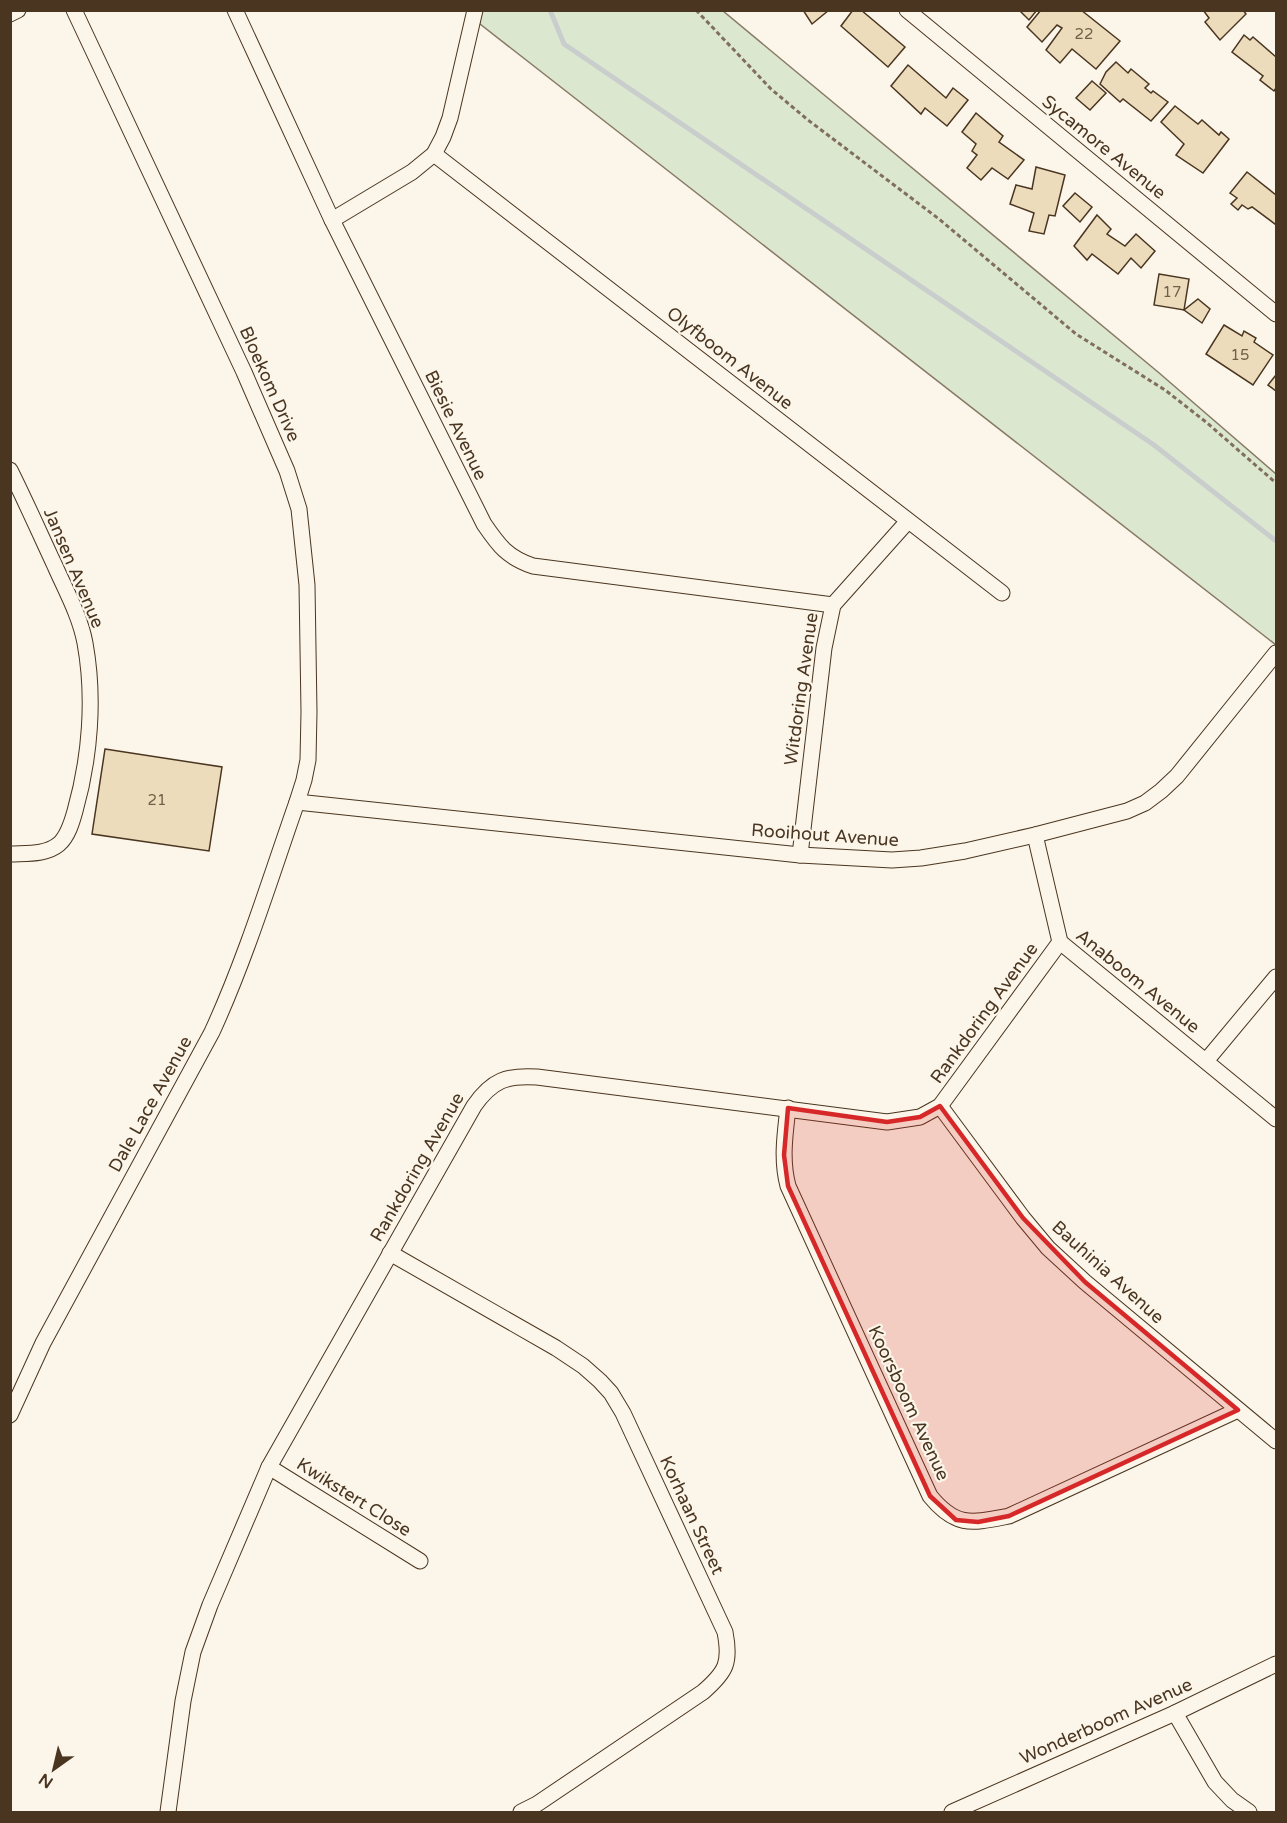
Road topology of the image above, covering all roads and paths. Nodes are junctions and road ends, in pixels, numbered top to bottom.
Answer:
1 (18, 10) edge
2 (74, 10) edge
3 (235, 10) edge
4 (475, 10) edge
5 (696, 10) edge
6 (907, 10) edge
7 (10, 14) edge
8 (434, 154) junction
9 (332, 220) junction
10 (1276, 315) edge
11 (10, 470) edge
12 (1276, 483) edge
13 (908, 521) junction
14 (1002, 593) dead end
15 (833, 605) junction
16 (1276, 653) edge
17 (297, 801) junction
18 (1035, 835) junction
19 (10, 854) edge
20 (800, 855) junction
21 (1060, 942) junction
22 (1276, 977) edge
23 (1206, 1061) junction
24 (940, 1106) junction
25 (788, 1108) junction
26 (1276, 1119) edge
27 (390, 1253) junction
28 (1238, 1410) junction
29 (10, 1415) edge
30 (1276, 1441) edge
31 (269, 1467) junction
32 (420, 1561) dead end
33 (1276, 1664) edge
34 (1175, 1713) junction
35 (168, 1812) edge
36 (521, 1812) edge
37 (952, 1812) edge
38 (1249, 1812) edge

1 - 7 street
2 - 17 street, Bloekom Drive
3 - 9 street, Biesie Avenue
4 - 8 street
5 - 12 path
6 - 10 street, Sycamore Avenue
8 - 9 street
8 - 13 street, Olyfboom Avenue
9 - 15 street, Biesie Avenue
11 - 19 street, Jansen Avenue
13 - 14 street, Olyfboom Avenue
13 - 15 street, Witdoring Avenue
15 - 20 street, Witdoring Avenue
16 - 18 street, Rooihout Avenue
17 - 20 street, Rooihout Avenue
17 - 29 street, Dale Lace Avenue
18 - 20 street, Rooihout Avenue
18 - 21 street, Anaboom Avenue
21 - 23 street, Anaboom Avenue
21 - 24 street, Rankdoring Avenue
22 - 23 street
23 - 26 street, Anaboom Avenue
24 - 25 street, Rankdoring Avenue
24 - 28 street, Bauhinia Avenue
25 - 27 street, Rankdoring Avenue
25 - 28 street, Koorsboom Avenue
27 - 31 street, Rankdoring Avenue
27 - 36 street, Korhaan Street
28 - 30 street, Bauhinia Avenue
31 - 32 street, Kwikstert Close
31 - 35 street, Rankdoring Avenue
33 - 34 street, Wonderboom Avenue
34 - 37 street, Wonderboom Avenue
34 - 38 street

